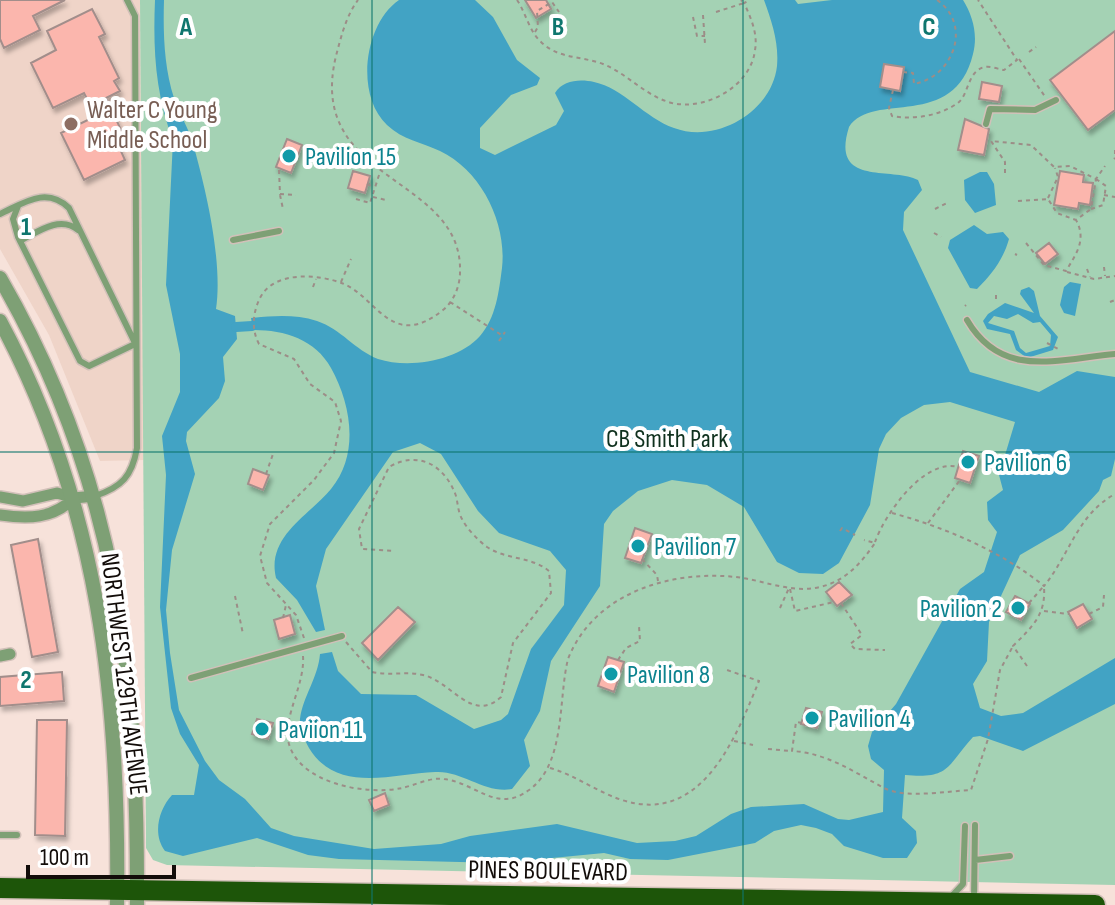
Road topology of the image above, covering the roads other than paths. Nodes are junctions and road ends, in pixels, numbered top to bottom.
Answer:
1 (127, 0) edge
2 (1052, 101) road end
3 (986, 124) dead end
4 (18, 206) junction
5 (0, 214) edge
6 (80, 231) junction
7 (279, 231) dead end
8 (233, 240) dead end
9 (20, 241) junction
10 (0, 278) edge
11 (967, 320) dead end
12 (0, 321) edge
13 (135, 344) junction
14 (1115, 354) edge
15 (95, 496) junction
16 (0, 497) edge
17 (74, 498) junction
18 (0, 515) edge
19 (342, 636) road end
20 (191, 678) dead end
21 (975, 825) dead end
22 (965, 826) dead end
23 (0, 835) edge
24 (17, 835) dead end
25 (1010, 856) dead end
26 (975, 860) junction
27 (0, 888) edge
28 (127, 897) edge
29 (563, 900) edge
30 (607, 901) edge
31 (946, 902) junction
32 (973, 904) edge
33 (1095, 905) edge

1 - 13 lane
2 - 3 lane
4 - 5 lane
4 - 6 lane
4 - 9 lane
6 - 9 lane
6 - 13 lane
7 - 8 lane
9 - 13 lane
10 - 15 street, NORTHWEST 129TH AVENUE
11 - 14 lane
12 - 17 street, NORTHWEST 129TH AVENUE
13 - 15 lane
15 - 17 street
15 - 28 street, NORTHWEST 129TH AVENUE
16 - 17 street
17 - 18 street
17 - 28 street, NORTHWEST 129TH AVENUE
19 - 20 lane
21 - 26 lane
22 - 31 lane
23 - 24 lane
25 - 26 lane
26 - 32 lane
27 - 28 highway, PINES BOULEVARD
28 - 29 highway, PINES BOULEVARD
29 - 30 highway, PINES BOULEVARD
30 - 31 highway, PINES BOULEVARD
31 - 32 highway, PINES BOULEVARD
32 - 33 highway, PINES BOULEVARD

